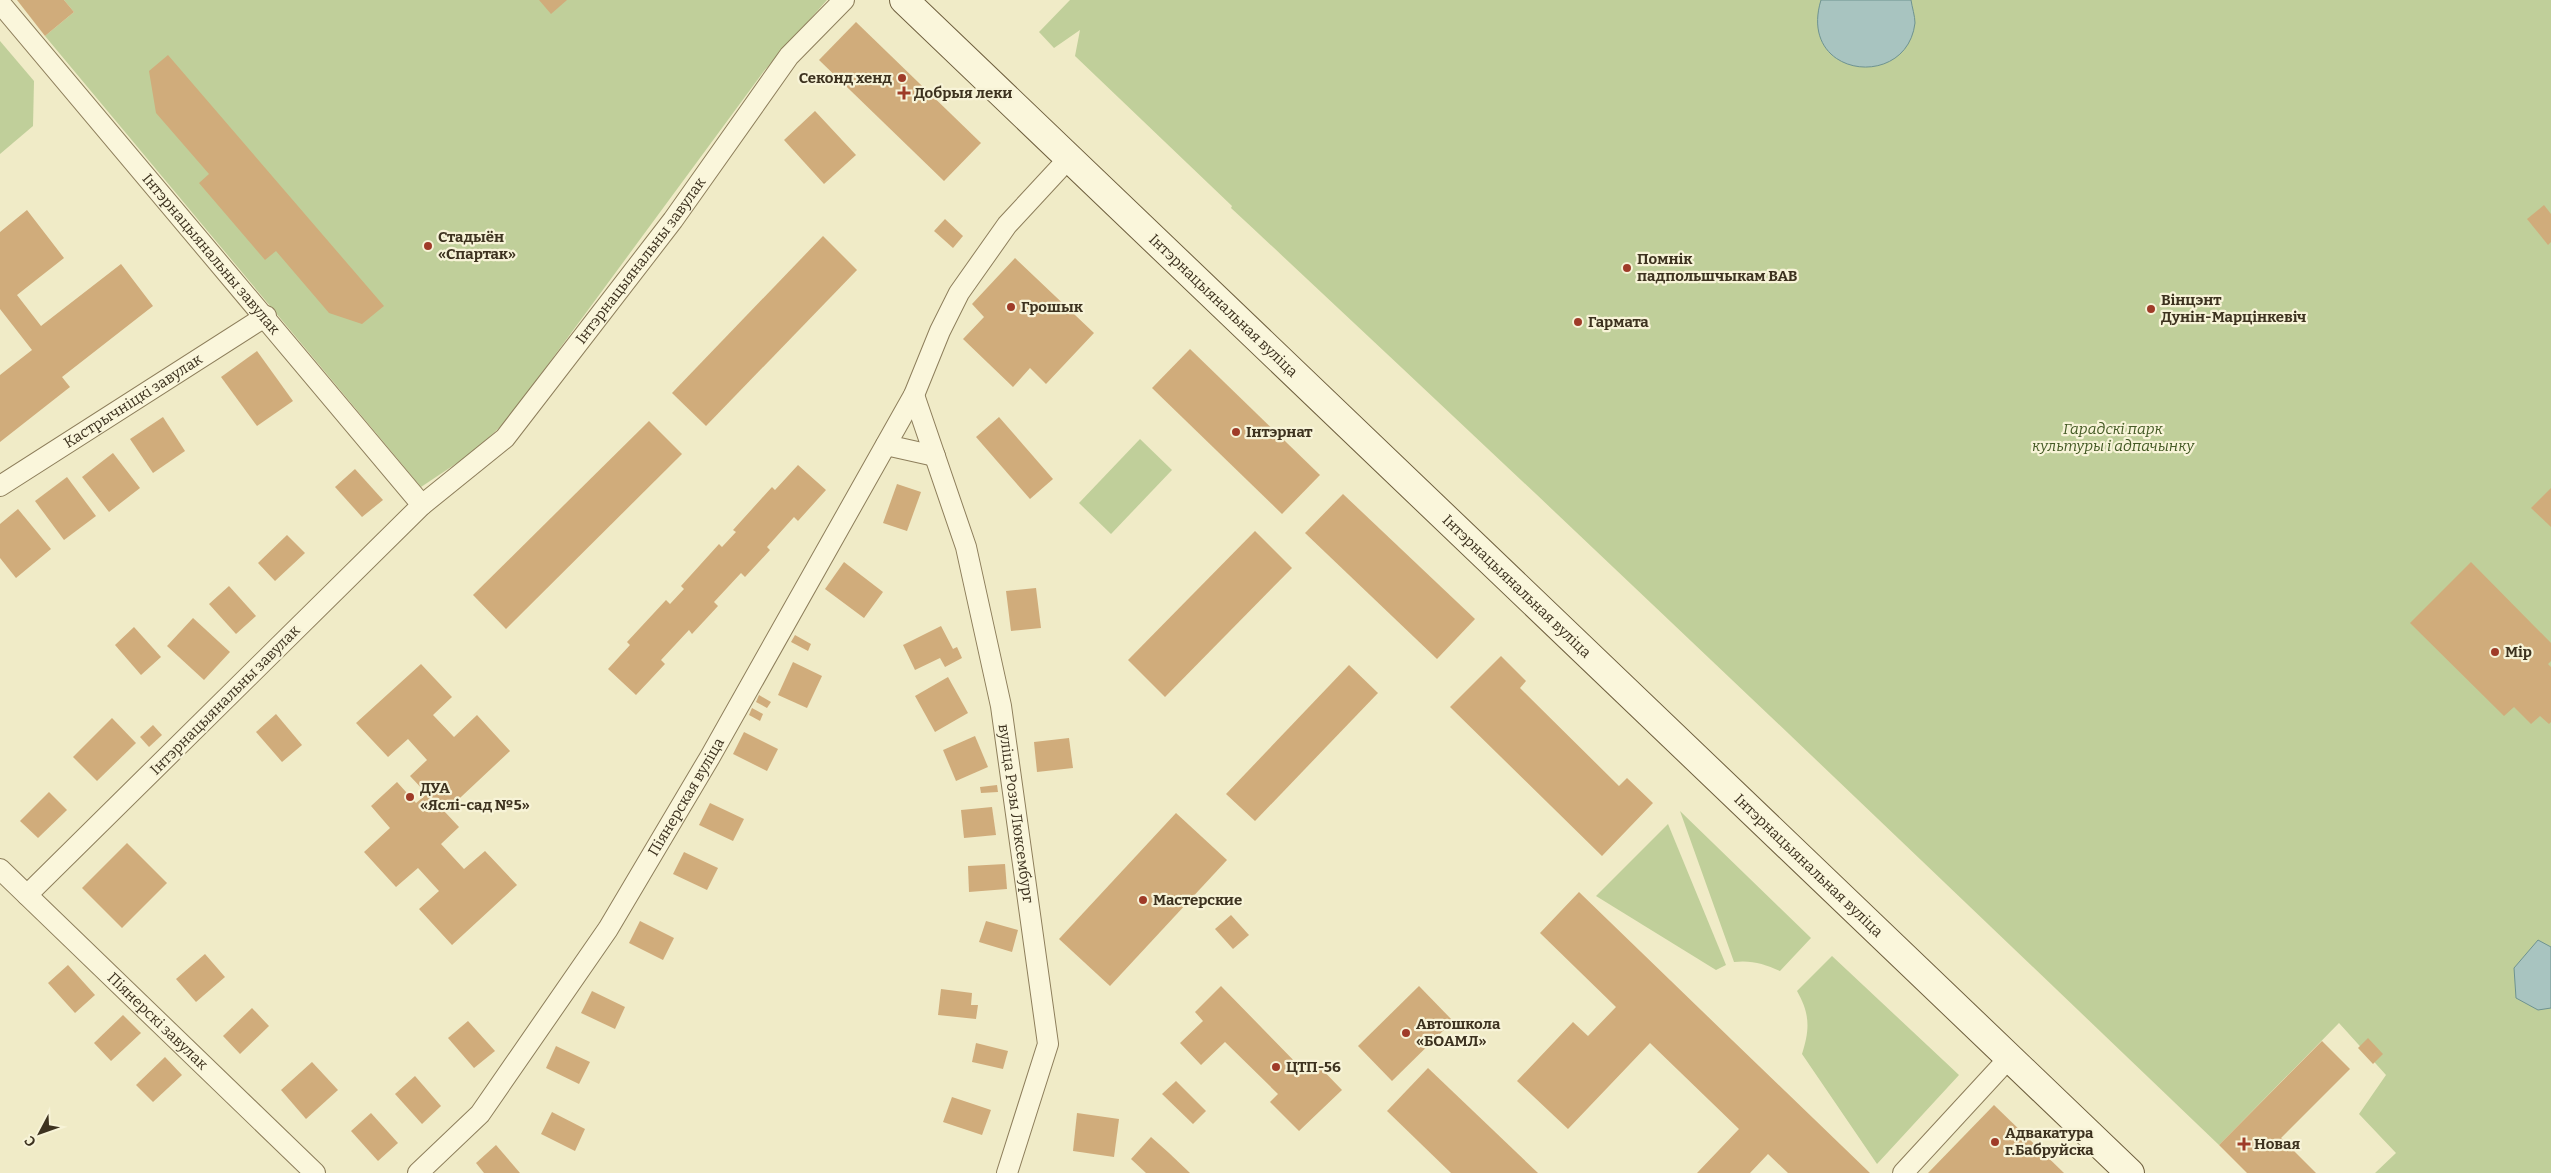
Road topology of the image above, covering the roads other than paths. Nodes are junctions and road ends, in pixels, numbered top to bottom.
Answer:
1 (844, 0) edge
2 (904, 0) edge
3 (0, 3) edge
4 (1069, 158) junction
5 (266, 316) junction
6 (914, 395) junction
7 (886, 446) junction
8 (935, 456) junction
9 (0, 486) edge
10 (422, 505) junction
11 (0, 870) edge
12 (27, 895) junction
13 (2009, 1058) junction
14 (316, 1173) edge
15 (418, 1173) edge
16 (1007, 1173) edge
17 (1903, 1173) edge
18 (2130, 1173) edge

1 - 10 street, Інтэрнацыянальны завулак
2 - 4 main road, Інтэрнацыянальная вуліца
3 - 5 street, Інтэрнацыянальны завулак
4 - 6 street, Піянерская вуліца
4 - 13 main road, Інтэрнацыянальная вуліца
5 - 9 street, Кастрычніцкі завулак
5 - 10 street, Інтэрнацыянальны завулак
6 - 7 street, Піянерская вуліца
6 - 8 street, вуліца Розы Люксембург
7 - 8 street
7 - 15 street, Піянерская вуліца
8 - 16 street, вуліца Розы Люксембург
10 - 12 street, Інтэрнацыянальны завулак
11 - 12 street, Піянерскі завулак
12 - 14 street, Піянерскі завулак
13 - 17 street
13 - 18 main road, Інтэрнацыянальная вуліца

